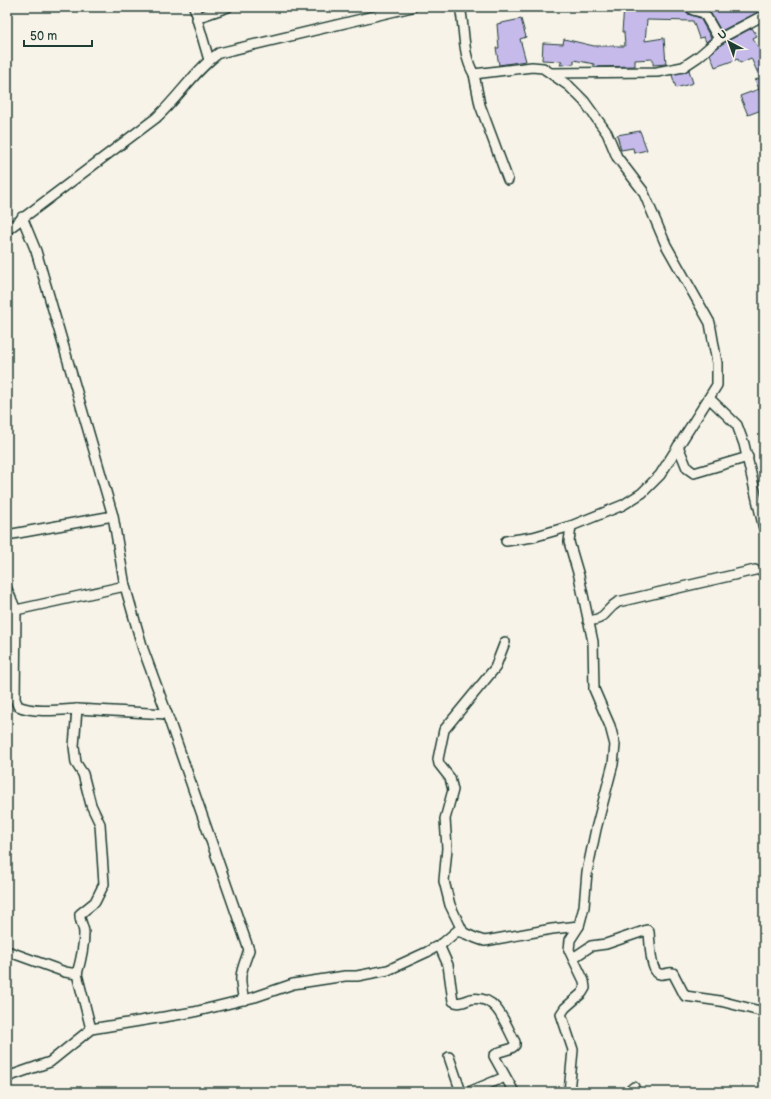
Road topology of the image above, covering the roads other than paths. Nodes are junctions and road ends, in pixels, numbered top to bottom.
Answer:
1 (194, 7) edge
2 (228, 7) edge
3 (412, 7) edge
4 (460, 7) edge
5 (693, 10) dead end
6 (764, 15) edge
7 (198, 17) junction
8 (719, 39) junction
9 (209, 60) junction
10 (552, 73) junction
11 (474, 74) junction
12 (508, 180) dead end
13 (22, 218) junction
14 (7, 230) edge
15 (710, 399) junction
16 (678, 446) junction
17 (748, 457) junction
18 (113, 516) junction
19 (571, 526) junction
20 (764, 529) edge
21 (7, 535) edge
22 (506, 541) dead end
23 (755, 570) dead end
24 (125, 586) junction
25 (7, 589) edge
26 (16, 610) junction
27 (588, 621) junction
28 (505, 642) dead end
29 (77, 709) junction
30 (167, 714) junction
31 (579, 926) junction
32 (463, 932) junction
33 (439, 945) junction
34 (7, 951) edge
35 (573, 958) junction
36 (77, 974) junction
37 (244, 1000) junction
38 (764, 1012) edge
39 (91, 1029) junction
40 (449, 1057) dead end
41 (7, 1076) edge
42 (505, 1077) junction
43 (461, 1092) edge
44 (469, 1092) edge
45 (514, 1092) edge
46 (569, 1092) edge

1 - 7 street
2 - 7 street
3 - 9 street
4 - 11 street
5 - 8 street
6 - 8 street
7 - 9 street
8 - 10 street
9 - 13 street
10 - 11 street
10 - 15 street
11 - 12 street
13 - 14 street
13 - 18 street
15 - 16 street
15 - 17 street
16 - 17 street
16 - 19 street
17 - 20 street
18 - 21 street
18 - 24 street
19 - 22 street
19 - 27 street
23 - 27 street
24 - 26 street
24 - 30 street
25 - 26 street
26 - 29 street
27 - 31 street
28 - 32 street
29 - 30 street
29 - 36 street
30 - 37 street
31 - 32 street
31 - 35 street
32 - 33 street
33 - 37 street
33 - 42 street
34 - 36 street
35 - 38 street
35 - 46 street
36 - 39 street
37 - 39 street
39 - 41 street
40 - 43 street
42 - 44 street
42 - 45 street

